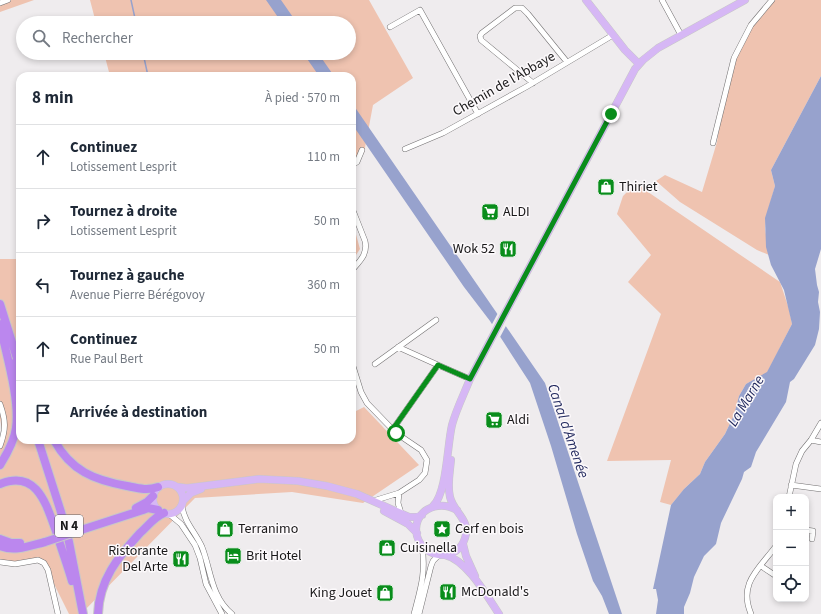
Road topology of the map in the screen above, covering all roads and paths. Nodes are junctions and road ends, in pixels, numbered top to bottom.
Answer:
1 (8, 0) edge
2 (586, 0) edge
3 (662, 0) edge
4 (746, 0) edge
5 (772, 0) edge
6 (0, 3) edge
7 (733, 3) edge
8 (390, 27) dead end
9 (613, 35) junction
10 (681, 35) junction
11 (567, 62) junction
12 (639, 64) junction
13 (533, 82) junction
14 (478, 114) junction
15 (713, 143) dead end
16 (405, 149) dead end
17 (362, 150) dead end
18 (356, 163) edge
19 (356, 218) edge
20 (356, 265) edge
21 (0, 304) edge
22 (436, 320) dead end
23 (1, 321) edge
24 (398, 347) junction
25 (16, 354) edge
26 (375, 364) dead end
27 (438, 365) junction
28 (16, 368) edge
29 (356, 375) edge
30 (470, 379) junction
31 (16, 400) edge
32 (0, 404) edge
33 (459, 407) junction
34 (821, 422) edge
35 (16, 425) edge
36 (393, 429) junction
37 (811, 440) junction
38 (821, 442) edge
39 (39, 444) edge
40 (44, 444) edge
41 (57, 444) edge
42 (0, 446) edge
43 (0, 465) edge
44 (0, 484) edge
45 (791, 485) junction
46 (158, 487) junction
47 (179, 487) junction
48 (821, 489) edge
49 (399, 493) junction
50 (790, 494) edge
51 (153, 496) junction
52 (373, 501) junction
53 (182, 504) junction
54 (434, 506) junction
55 (457, 510) junction
56 (163, 512) junction
57 (401, 514) junction
58 (422, 515) junction
59 (81, 528) junction
60 (809, 530) edge
61 (417, 533) junction
62 (0, 539) edge
63 (812, 539) dead end
64 (44, 540) junction
65 (463, 544) junction
66 (422, 545) junction
67 (0, 546) edge
68 (773, 550) edge
69 (442, 555) junction
70 (0, 562) edge
71 (761, 566) junction
72 (773, 574) edge
73 (480, 586) junction
74 (85, 613) edge
75 (58, 614) edge
76 (98, 614) edge
77 (222, 614) edge
78 (232, 614) edge
79 (414, 614) edge
80 (419, 614) edge
81 (499, 614) edge
82 (751, 614) edge

1 - 6 street
2 - 9 main road
3 - 10 street
4 - 7 main road
5 - 15 street
7 - 10 main road
8 - 14 street
9 - 11 street, Chemin de l'Abbaye
9 - 12 main road
10 - 12 main road
11 - 13 street, Chemin de l'Abbaye
11 - 13 street
12 - 30 main road
13 - 14 street, Chemin de l'Abbaye
14 - 16 street, Chemin de l'Abbaye
17 - 18 street
19 - 20 street
21 - 25 highway
22 - 24 street
23 - 28 highway
23 - 31 highway
24 - 26 street
24 - 27 street
27 - 30 street
27 - 36 street
29 - 36 street
30 - 33 main road
32 - 42 street
33 - 54 main road
33 - 55 main road
34 - 37 street
35 - 43 highway
36 - 49 street
37 - 38 street
37 - 45 street
39 - 74 highway, N 4
40 - 74 highway, N 4
41 - 46 highway
44 - 74 highway
45 - 48 street
45 - 50 street
46 - 47 main road
46 - 51 main road
47 - 52 main road
47 - 53 main road
49 - 52 street
49 - 57 street
51 - 56 main road
51 - 59 highway
52 - 57 main road
53 - 56 main road
53 - 61 main road
53 - 78 street
54 - 55 main road
54 - 58 main road
55 - 65 main road
56 - 59 highway
56 - 76 highway
56 - 77 street
57 - 58 main road
58 - 61 main road
59 - 64 highway, bridge
60 - 63 street
61 - 66 main road
62 - 64 highway
64 - 67 highway
65 - 69 main road
65 - 73 main road
66 - 69 main road
66 - 79 street
68 - 71 street
69 - 73 main road
69 - 80 street
70 - 75 street
71 - 72 street
71 - 82 street
73 - 81 main road

